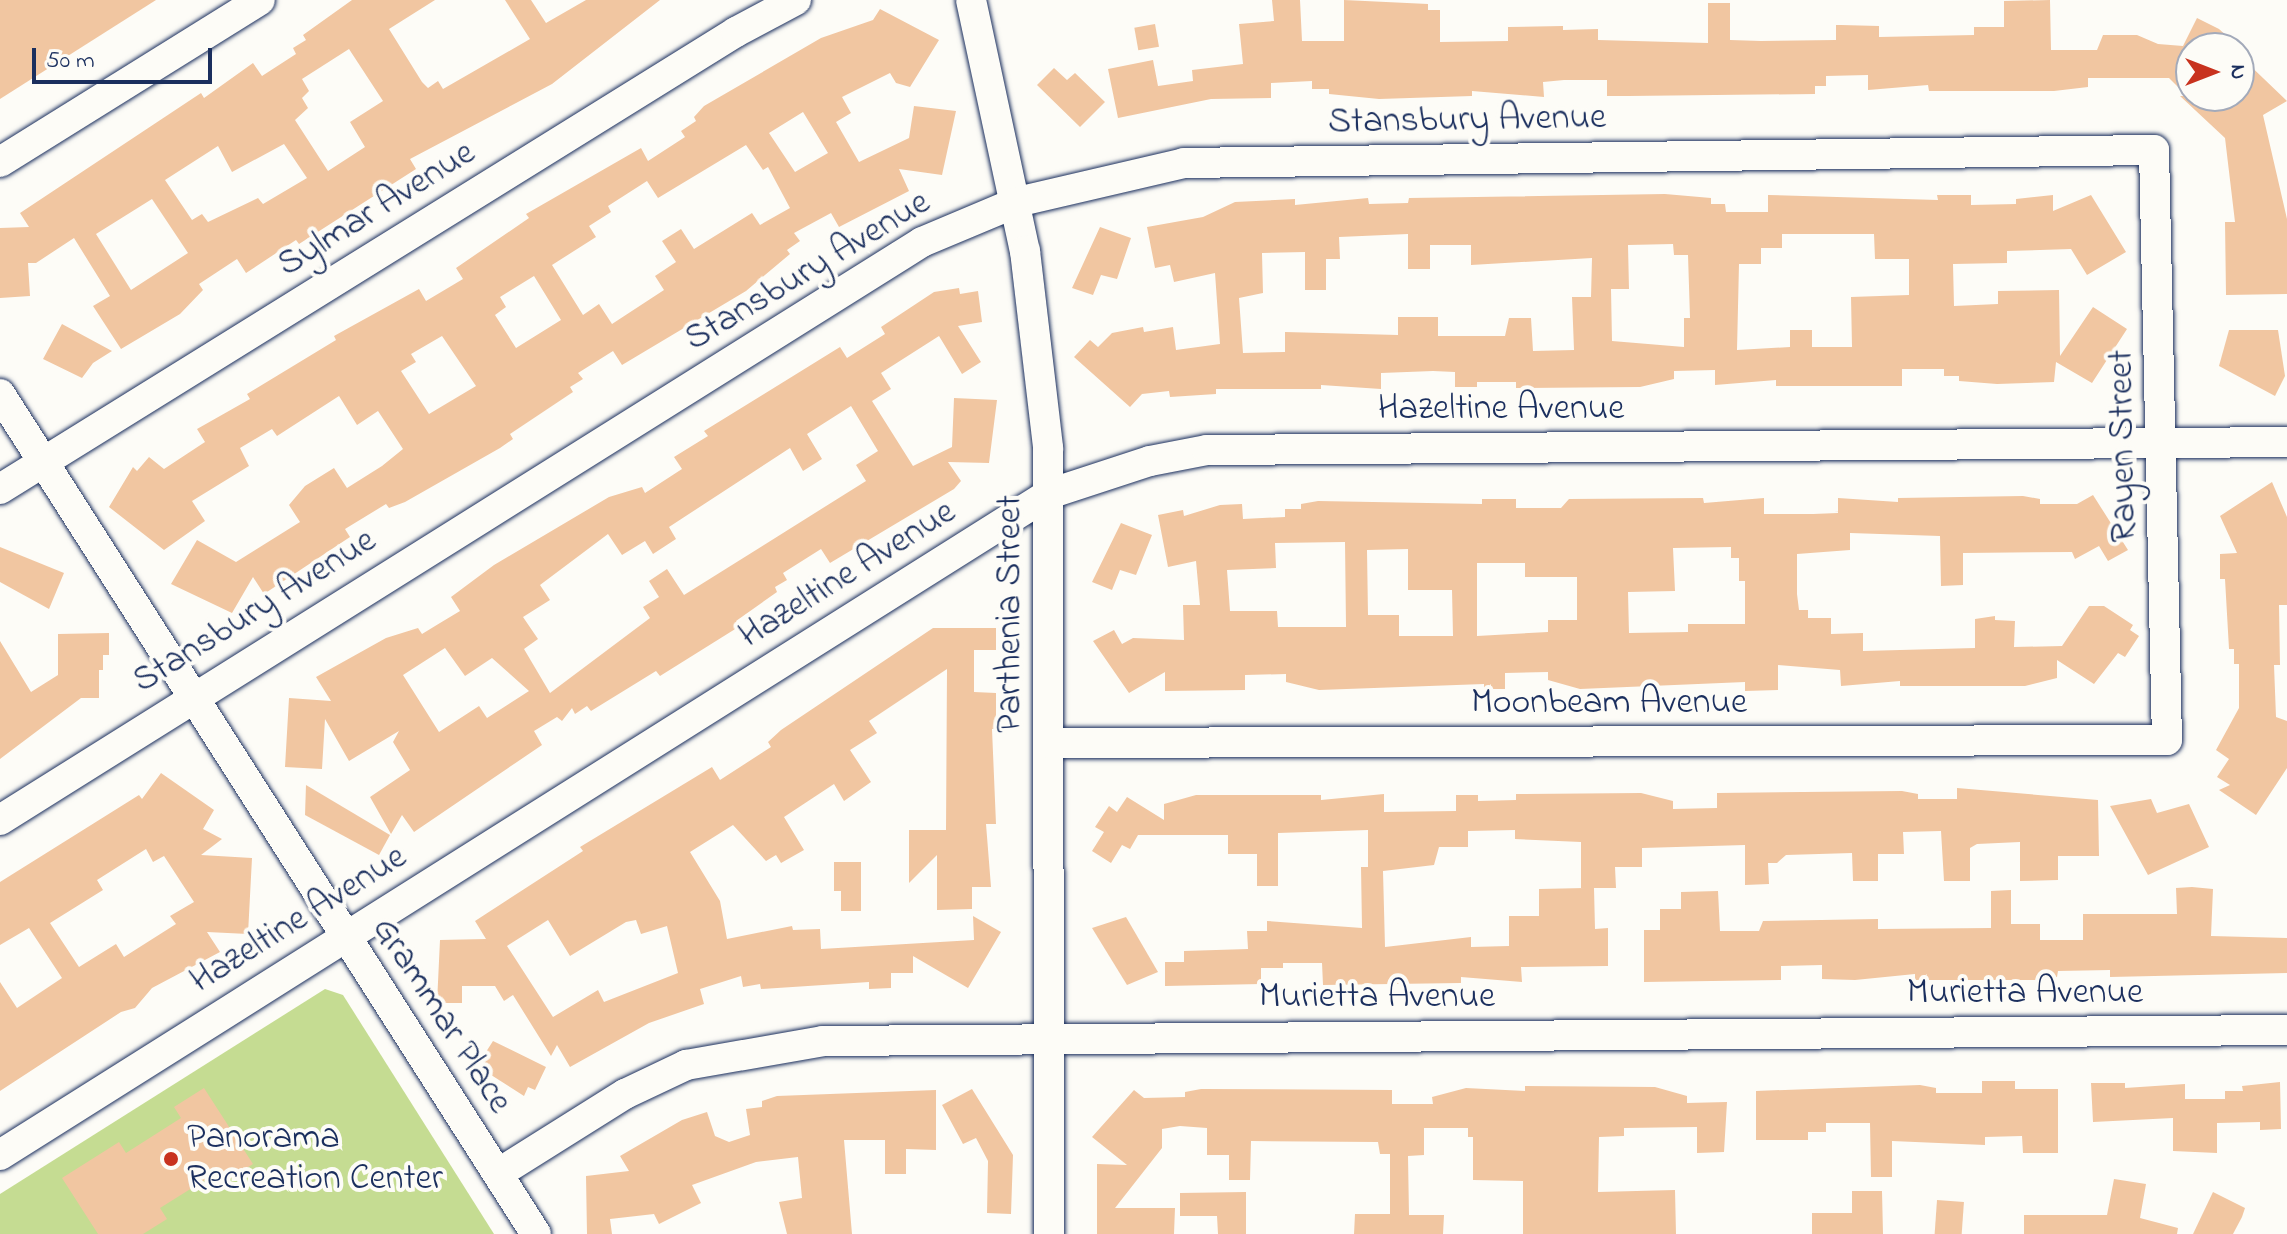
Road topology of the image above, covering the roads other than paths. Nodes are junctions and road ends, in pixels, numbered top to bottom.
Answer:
1 (260, 0) edge
2 (796, 0) edge
3 (971, 0) edge
4 (2154, 150) joint
5 (0, 162) edge
6 (1017, 202) junction
7 (0, 394) edge
8 (2287, 442) edge
9 (2162, 444) junction
10 (43, 461) junction
11 (0, 489) edge
12 (1049, 494) junction
13 (193, 695) junction
14 (2167, 740) joint
15 (1050, 743) junction
16 (0, 820) edge
17 (343, 937) junction
18 (2287, 1030) edge
19 (1048, 1038) junction
20 (0, 1155) edge
21 (499, 1173) junction
22 (536, 1234) edge
23 (1049, 1234) edge

1 - 5 street
2 - 10 street, Sylmar Avenue
3 - 6 street, Parthenia Street
4 - 6 street, Stansbury Avenue
4 - 9 street, Rayen Street
6 - 12 street, Parthenia Street
6 - 13 street, Stansbury Avenue
7 - 10 street, Grammar Place
8 - 9 street, Hazeltine Avenue
9 - 12 street, Hazeltine Avenue
9 - 14 street, Rayen Street
10 - 11 street, Sylmar Avenue
10 - 13 street, Grammar Place
12 - 15 street, Parthenia Street
12 - 17 street, Hazeltine Avenue
13 - 16 street, Stansbury Avenue
13 - 17 street, Grammar Place
14 - 15 street, Moonbeam Avenue
15 - 19 street, Parthenia Street
17 - 20 street, Hazeltine Avenue
17 - 21 street, Grammar Place
18 - 19 street, Murietta Avenue
19 - 21 street, Murietta Avenue
19 - 23 street, Parthenia Street
21 - 22 street, Grammar Place

